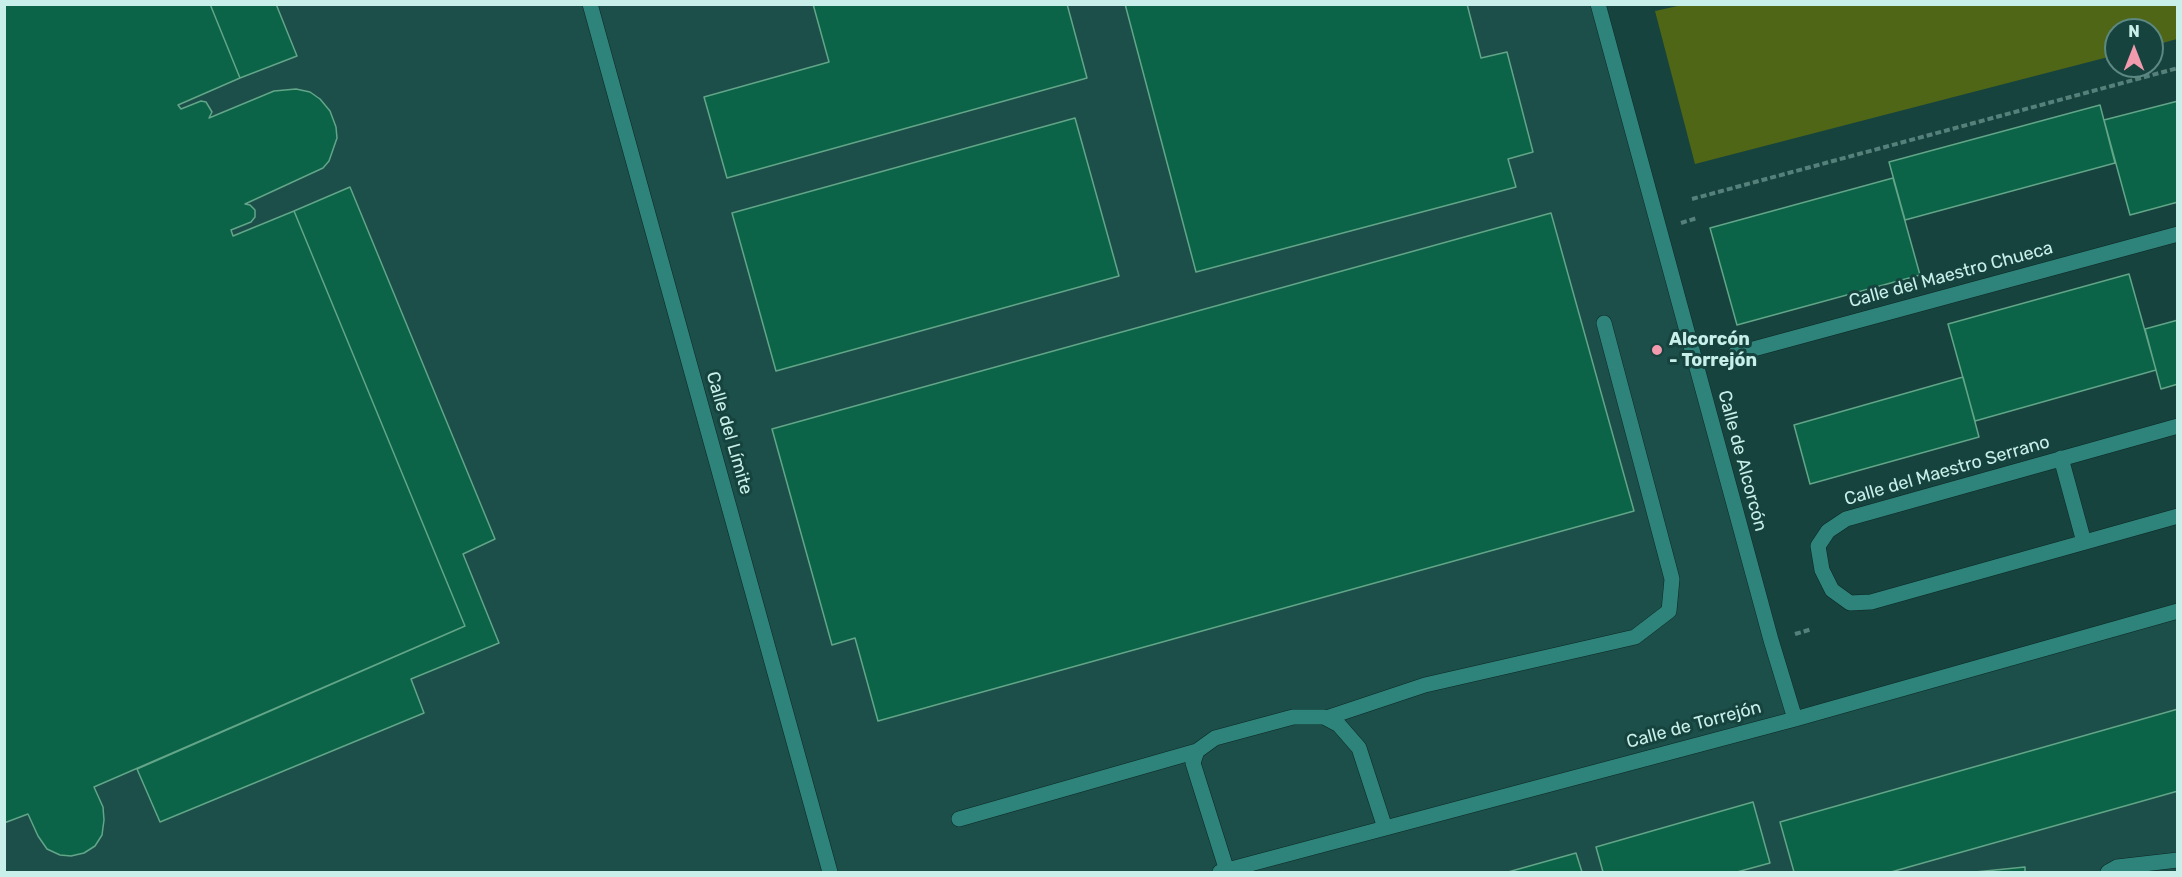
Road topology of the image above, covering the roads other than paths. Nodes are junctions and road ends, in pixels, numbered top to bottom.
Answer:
1 (590, 4) edge
2 (1598, 4) edge
3 (2178, 234) edge
4 (1604, 323) dead end
5 (1735, 354) dead end
6 (2178, 426) edge
7 (2061, 458) junction
8 (2178, 516) edge
9 (2084, 542) junction
10 (2178, 611) edge
11 (1326, 718) junction
12 (1795, 719) junction
13 (1197, 751) junction
14 (959, 819) dead end
15 (1385, 828) junction
16 (2178, 860) edge
17 (1223, 872) edge
18 (830, 873) edge
19 (2108, 873) edge

1 - 18 street, Calle del Límite
2 - 12 street, Calle de Alcorcón
3 - 5 street, Calle del Maestro Chueca
4 - 11 street
6 - 7 street, Calle del Maestro Serrano
7 - 9 street
7 - 9 street, Calle del Maestro Serrano
8 - 9 street, Calle del Maestro Serrano
10 - 12 street, Calle de Torrejón
11 - 13 street
11 - 15 street
12 - 15 street, Calle de Torrejón
13 - 14 street
13 - 17 street
15 - 17 street, Calle de Torrejón
16 - 19 street

